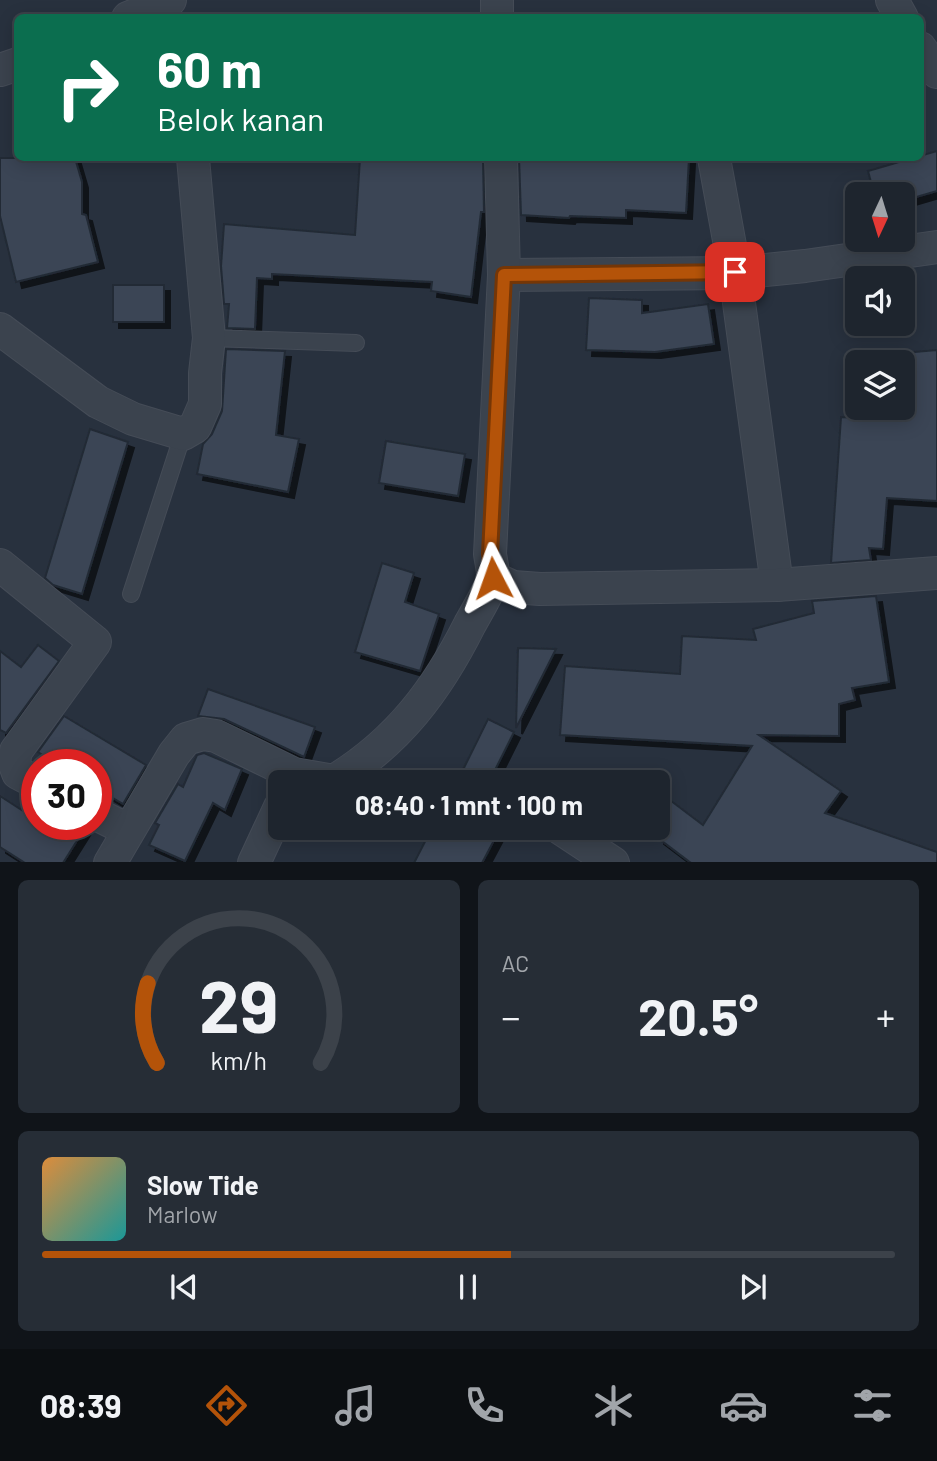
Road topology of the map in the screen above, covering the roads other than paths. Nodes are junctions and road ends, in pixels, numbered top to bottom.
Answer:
1 (170, 0) edge
2 (137, 14) edge
3 (194, 161) edge
4 (501, 161) edge
5 (715, 161) edge
6 (937, 247) edge
7 (735, 272) junction
8 (504, 275) junction
9 (0, 329) edge
10 (209, 338) junction
11 (356, 344) dead end
12 (183, 434) junction
13 (0, 565) edge
14 (937, 573) edge
15 (493, 578) junction
16 (777, 585) junction
17 (131, 594) dead end
18 (278, 770) edge
19 (352, 770) edge
20 (21, 775) edge
21 (112, 822) edge
22 (128, 830) junction
23 (268, 833) edge
24 (578, 840) edge
25 (111, 862) edge
26 (254, 862) edge
27 (611, 862) edge

1 - 2 street
3 - 10 street
4 - 8 street
5 - 7 street
6 - 7 street
7 - 8 street
7 - 16 street
8 - 15 street
9 - 12 street
10 - 11 lane
10 - 12 street
12 - 17 lane
13 - 20 street
14 - 16 street
15 - 16 street
15 - 19 street
18 - 22 street
21 - 22 street
22 - 25 street
23 - 26 street
24 - 27 street

